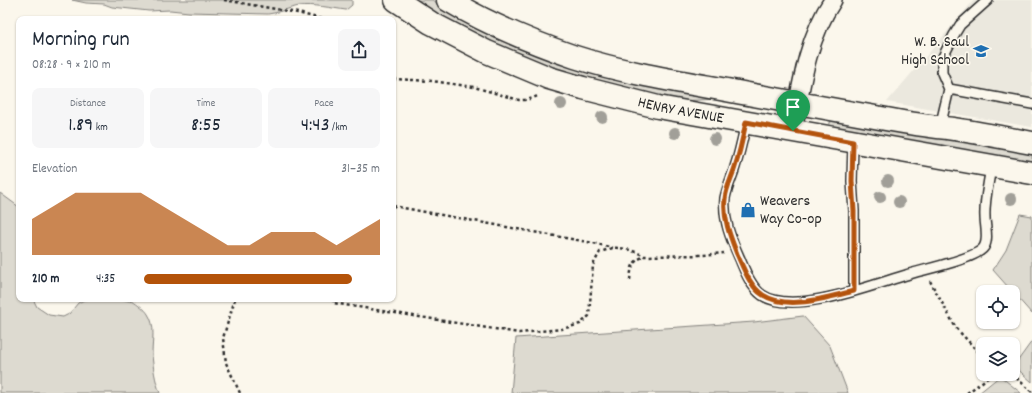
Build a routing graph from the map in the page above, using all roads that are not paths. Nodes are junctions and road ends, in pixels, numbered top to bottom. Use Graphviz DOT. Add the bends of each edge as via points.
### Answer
graph roads {
  1 [pos="396,0"];
  2 [pos="448,0"];
  3 [pos="834,0"];
  4 [pos="988,0"];
  5 [pos="949,89"];
  6 [pos="798,103"];
  7 [pos="1032,104"];
  8 [pos="746,122"];
  9 [pos="940,127"];
  10 [pos="793,131"];
  11 [pos="853,142"];
  12 [pos="1032,143"];
  13 [pos="991,166"];
  14 [pos="1032,173"];
  15 [pos="854,291"];
  1 -- 8 [label="main road, HENRY AVENUE" via="459,38 549,78 643,103"];
  2 -- 6 [label="main road, HENRY AVENUE" via="514,34 576,57 641,74"];
  3 -- 6 [label="street" via="814,37 805,65"];
  4 -- 5 [label="lane" via="960,26 942,59 942,73"];
  5 -- 7 [label="lane"];
  5 -- 9 [label="lane"];
  6 -- 9 [label="main road, HENRY AVENUE"];
  6 -- 10 [label="street"];
  8 -- 10 [label="main road, HENRY AVENUE"];
  8 -- 15 [label="lane" via="724,210 736,251 748,277 762,294 772,300 784,302 812,300"];
  9 -- 12 [label="main road, HENRY AVENUE"];
  10 -- 11 [label="main road, HENRY AVENUE"];
  11 -- 13 [label="main road, HENRY AVENUE"];
  11 -- 15 [label="lane"];
  13 -- 14 [label="main road, HENRY AVENUE"];
  13 -- 15 [label="lane" via="985,216 987,238 983,249 956,261"];
}
